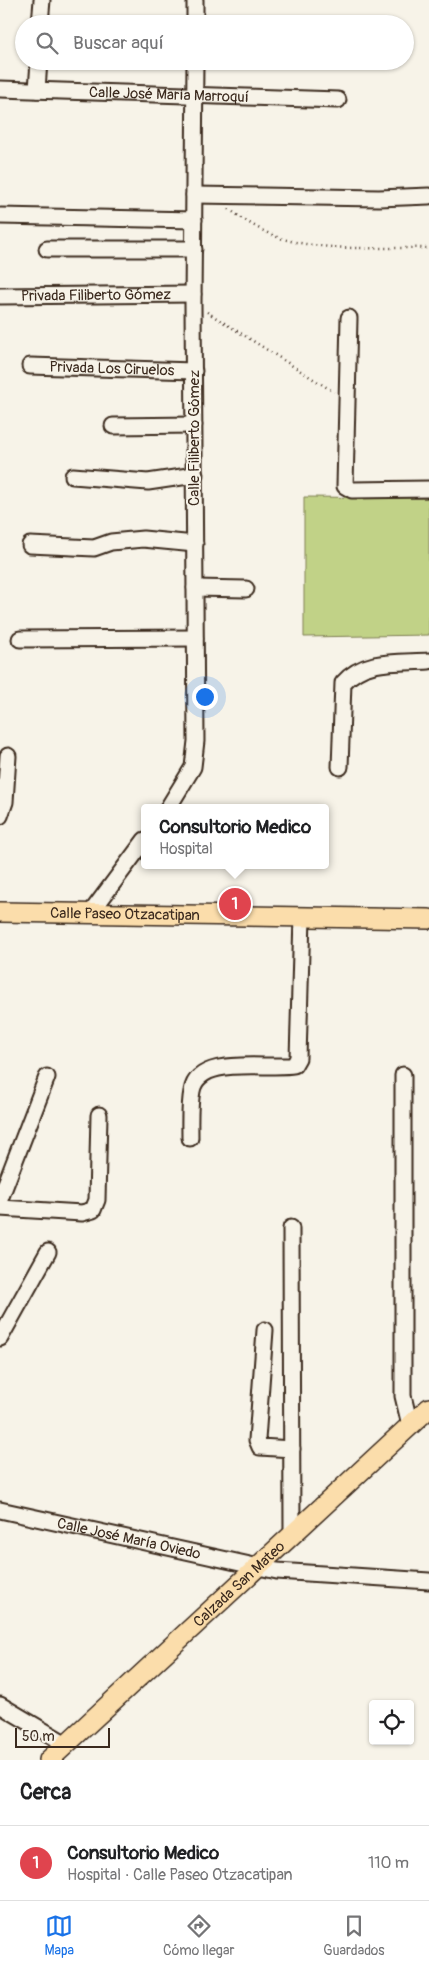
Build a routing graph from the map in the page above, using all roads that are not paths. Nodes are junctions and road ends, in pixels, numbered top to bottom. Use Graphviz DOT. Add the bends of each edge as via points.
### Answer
graph roads {
  1 [pos="42,0"];
  2 [pos="195,0"];
  3 [pos="41,15"];
  4 [pos="195,15"];
  5 [pos="38,70"];
  6 [pos="195,70"];
  7 [pos="0,89"];
  8 [pos="37,90"];
  9 [pos="196,96"];
  10 [pos="338,100"];
  11 [pos="194,195"];
  12 [pos="429,196"];
  13 [pos="0,216"];
  14 [pos="194,220"];
  15 [pos="47,249"];
  16 [pos="194,249"];
  17 [pos="0,296"];
  18 [pos="193,299"];
  19 [pos="349,318"];
  20 [pos="30,366"];
  21 [pos="194,371"];
  22 [pos="194,425"];
  23 [pos="113,426"];
  24 [pos="194,475"];
  25 [pos="73,476"];
  26 [pos="429,489"];
  27 [pos="30,544"];
  28 [pos="195,544"];
  29 [pos="194,588"];
  30 [pos="246,589"];
  31 [pos="195,638"];
  32 [pos="20,639"];
  33 [pos="429,661"];
  34 [pos="8,756"];
  35 [pos="340,767"];
  36 [pos="171,804"];
  37 [pos="0,816"];
  38 [pos="141,845"];
  39 [pos="0,912"];
  40 [pos="90,914"];
  41 [pos="302,918"];
  42 [pos="429,919"];
  43 [pos="403,1075"];
  44 [pos="46,1076"];
  45 [pos="99,1114"];
  46 [pos="190,1138"];
  47 [pos="0,1199"];
  48 [pos="0,1208"];
  49 [pos="291,1228"];
  50 [pos="48,1252"];
  51 [pos="265,1330"];
  52 [pos="0,1338"];
  53 [pos="429,1408"];
  54 [pos="410,1425"];
  55 [pos="292,1449"];
  56 [pos="0,1510"];
  57 [pos="292,1534"];
  58 [pos="259,1566"];
  59 [pos="429,1581"];
  60 [pos="0,1705"];
  61 [pos="66,1744"];
  62 [pos="49,1760"];
  1 -- 3 [label="street"];
  2 -- 4 [label="street"];
  5 -- 8 [label="street"];
  6 -- 9 [label="street, Calle Filiberto Gómez"];
  7 -- 8 [label="street, Calle José María Marroquí"];
  8 -- 9 [label="street, Calle José María Marroquí"];
  9 -- 10 [label="street, Calle José María Marroquí"];
  9 -- 11 [label="street, Calle Filiberto Gómez"];
  11 -- 12 [label="street"];
  11 -- 14 [label="street, Calle Filiberto Gómez"];
  13 -- 14 [label="street"];
  14 -- 16 [label="street, Calle Filiberto Gómez"];
  15 -- 16 [label="street"];
  16 -- 18 [label="street, Calle Filiberto Gómez"];
  17 -- 18 [label="street, Privada Filiberto Gómez"];
  18 -- 21 [label="street, Calle Filiberto Gómez"];
  19 -- 26 [label="street" via="344,484 352,490"];
  20 -- 21 [label="street, Privada Los Ciruelos"];
  21 -- 22 [label="street, Calle Filiberto Gómez"];
  22 -- 23 [label="street"];
  22 -- 24 [label="street, Calle Filiberto Gómez"];
  24 -- 25 [label="street" via="148,482"];
  24 -- 28 [label="street, Calle Filiberto Gómez"];
  27 -- 28 [label="street" via="94,548 143,539"];
  28 -- 29 [label="street, Calle Filiberto Gómez"];
  29 -- 30 [label="street"];
  29 -- 31 [label="street, Calle Filiberto Gómez"];
  31 -- 32 [label="street"];
  31 -- 36 [label="street, Calle Filiberto Gómez" via="196,755 187,779"];
  33 -- 35 [label="street" via="372,664 353,672 343,683"];
  34 -- 37 [label="street" via="5,802"];
  38 -- 40 [label="street"];
  39 -- 40 [label="main road, Calle Paseo Otzacatipan"];
  40 -- 41 [label="main road, Calle Paseo Otzacatipan"];
  41 -- 42 [label="main road, Calle Paseo Otzacatipan"];
  41 -- 46 [label="street" via="298,1058 294,1065 282,1067 222,1067 205,1071 192,1089"];
  43 -- 54 [label="street" via="404,1396"];
  44 -- 47 [label="street"];
  45 -- 48 [label="street" via="97,1200 93,1210 82,1213"];
  49 -- 55 [label="street"];
  50 -- 52 [label="street"];
  51 -- 55 [label="street" via="257,1440 260,1447"];
  53 -- 54 [label="main road, Calzada San Mateo"];
  54 -- 57 [label="main road, Calzada San Mateo"];
  55 -- 57 [label="street"];
  56 -- 58 [label="street, Calle José María Oviedo"];
  57 -- 58 [label="main road, Calzada San Mateo"];
  58 -- 59 [label="street, Calle José María Oviedo" via="295,1573"];
  58 -- 61 [label="main road, Calzada San Mateo"];
  60 -- 61 [label="street"];
  61 -- 62 [label="main road, Calzada San Mateo"];
}
